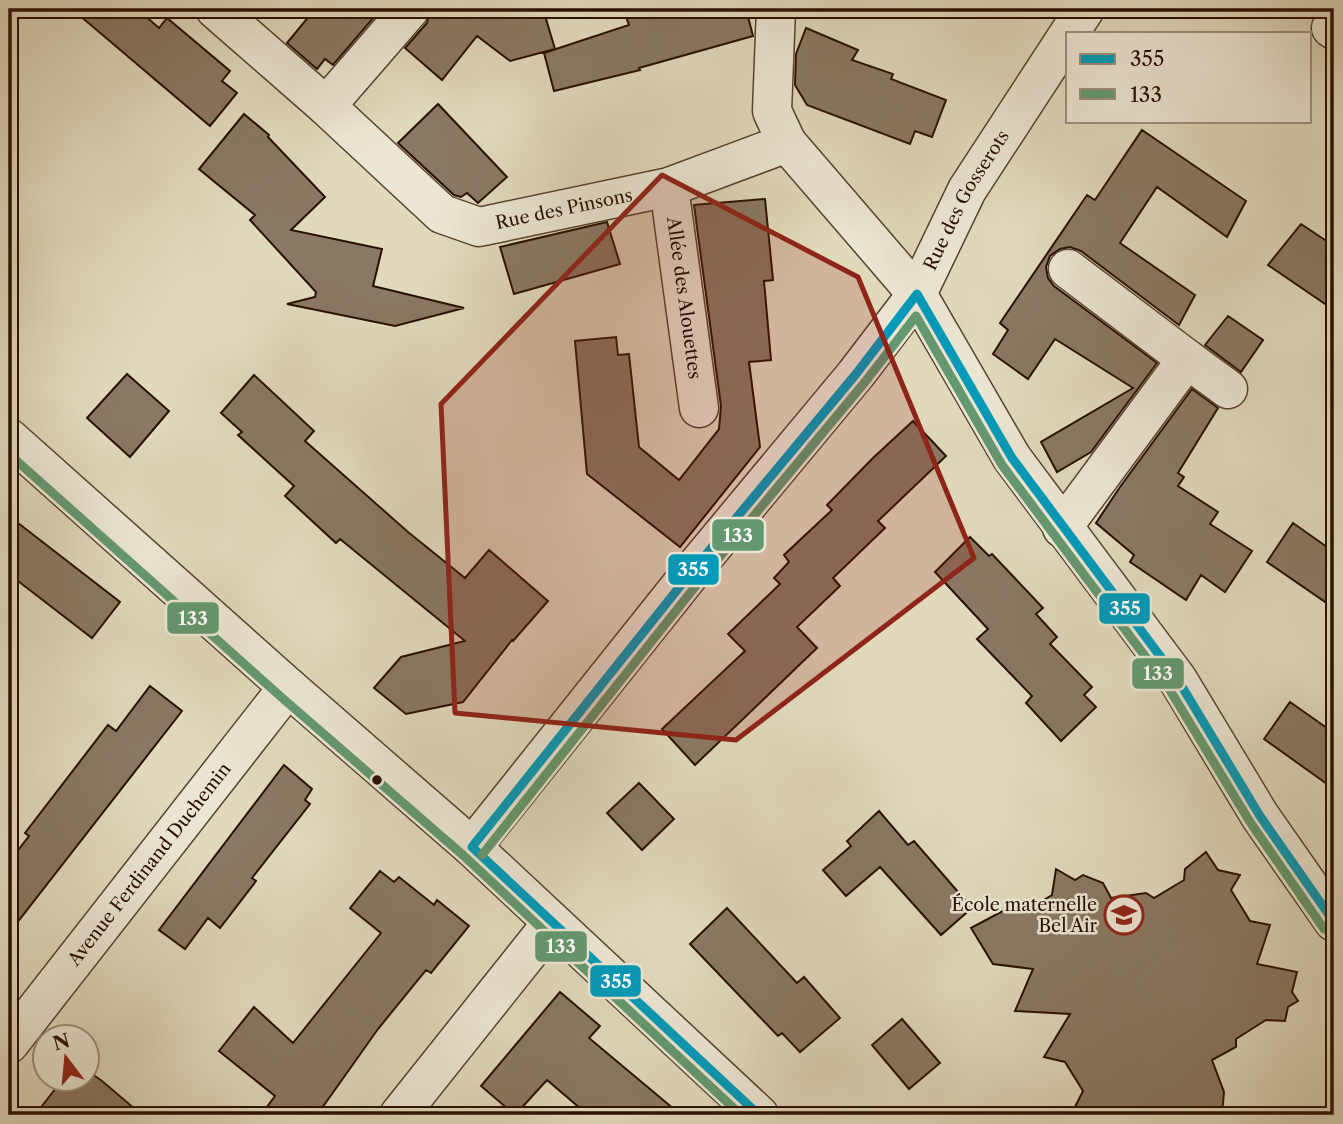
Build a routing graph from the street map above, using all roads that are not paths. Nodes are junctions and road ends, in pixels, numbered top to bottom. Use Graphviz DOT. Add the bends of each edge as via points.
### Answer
graph roads {
  1 [pos="215,9"];
  2 [pos="410,9"];
  3 [pos="776,9"];
  4 [pos="1085,9"];
  5 [pos="1334,23"];
  6 [pos="1334,30"];
  7 [pos="1070,32"];
  8 [pos="1066,38"];
  9 [pos="326,106"];
  10 [pos="787,143"];
  11 [pos="669,187"];
  12 [pos="1068,269"];
  13 [pos="917,294"];
  14 [pos="1187,359"];
  15 [pos="1228,389"];
  16 [pos="699,408"];
  17 [pos="10,441"];
  18 [pos="1062,528"];
  19 [pos="288,687"];
  20 [pos="472,847"];
  21 [pos="1334,922"];
  22 [pos="552,923"];
  23 [pos="9,1044"];
  24 [pos="398,1115"];
  25 [pos="759,1115"];
  1 -- 9 [label="street, Rue des Pinsons"];
  2 -- 9 [label="street"];
  3 -- 10 [label="street" via="772,111"];
  4 -- 7 [label="street, Rue des Gosserots"];
  5 -- 6 [label="street"];
  8 -- 13 [label="street, Rue des Gosserots" via="967,190"];
  9 -- 11 [label="street, Rue des Pinsons" via="442,214 479,227"];
  10 -- 11 [label="street, Rue des Pinsons"];
  10 -- 13 [label="street"];
  11 -- 16 [label="street, Allée des Alouettes"];
  12 -- 14 [label="street"];
  13 -- 18 [label="street" via="1013,458"];
  13 -- 20 [label="street, Rue des Gosserots"];
  14 -- 15 [label="street"];
  14 -- 18 [label="street"];
  17 -- 19 [label="street"];
  18 -- 21 [label="street" via="1178,680 1260,816"];
  19 -- 20 [label="street"];
  19 -- 23 [label="street, Avenue Ferdinand Duchemin"];
  20 -- 22 [label="street"];
  22 -- 24 [label="street"];
  22 -- 25 [label="street"];
}
